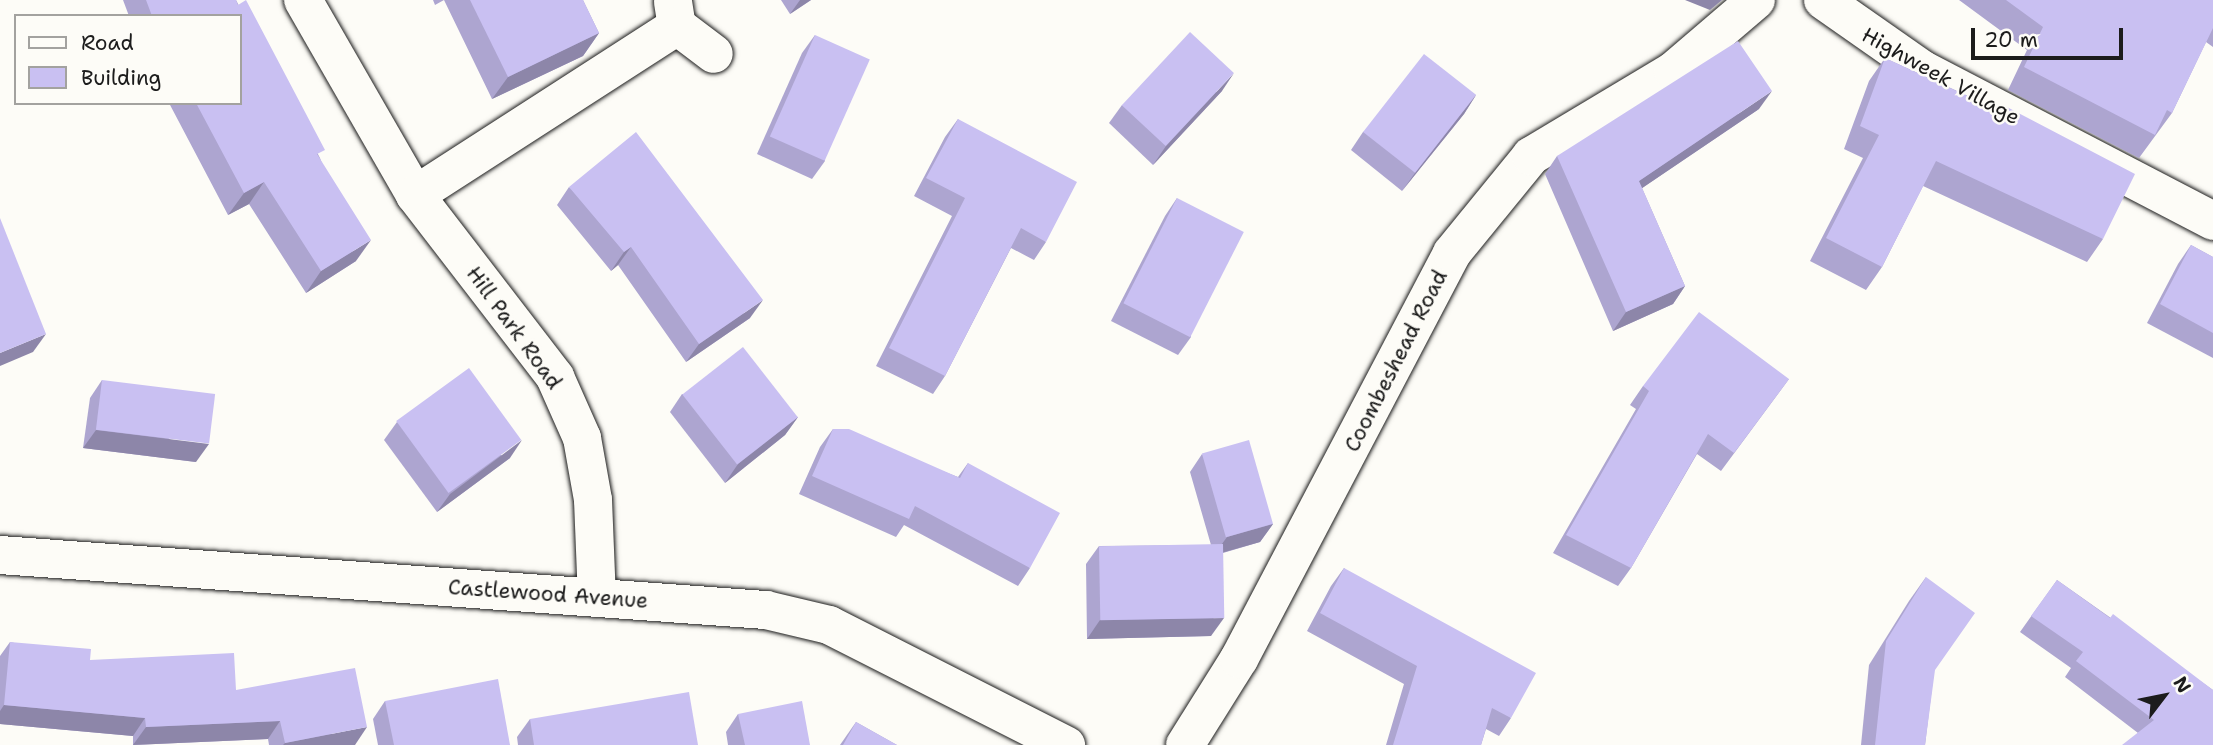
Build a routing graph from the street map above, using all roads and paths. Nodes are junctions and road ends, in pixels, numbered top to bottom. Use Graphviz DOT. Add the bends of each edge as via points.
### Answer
graph roads {
  1 [pos="303,0"];
  2 [pos="1756,0"];
  3 [pos="1823,0"];
  4 [pos="674,13"];
  5 [pos="714,54"];
  6 [pos="415,195"];
  7 [pos="2213,221"];
  8 [pos="0,555"];
  9 [pos="597,598"];
  10 [pos="1066,745"];
  11 [pos="1185,745"];
  1 -- 6 [label="street, Hill Park Road"];
  2 -- 11 [label="street, Coombeshead Road" via="1673,71 1531,156 1452,253 1239,659"];
  3 -- 7 [label="street, Highweek Village" via="1923,70"];
  4 -- 5 [label="street"];
  4 -- 6 [label="street"];
  6 -- 9 [label="street, Hill Park Road" via="555,377 582,438 593,500"];
  8 -- 9 [label="street, Castlewood Avenue"];
  9 -- 10 [label="street, Castlewood Avenue" via="766,610 829,625"];
}
